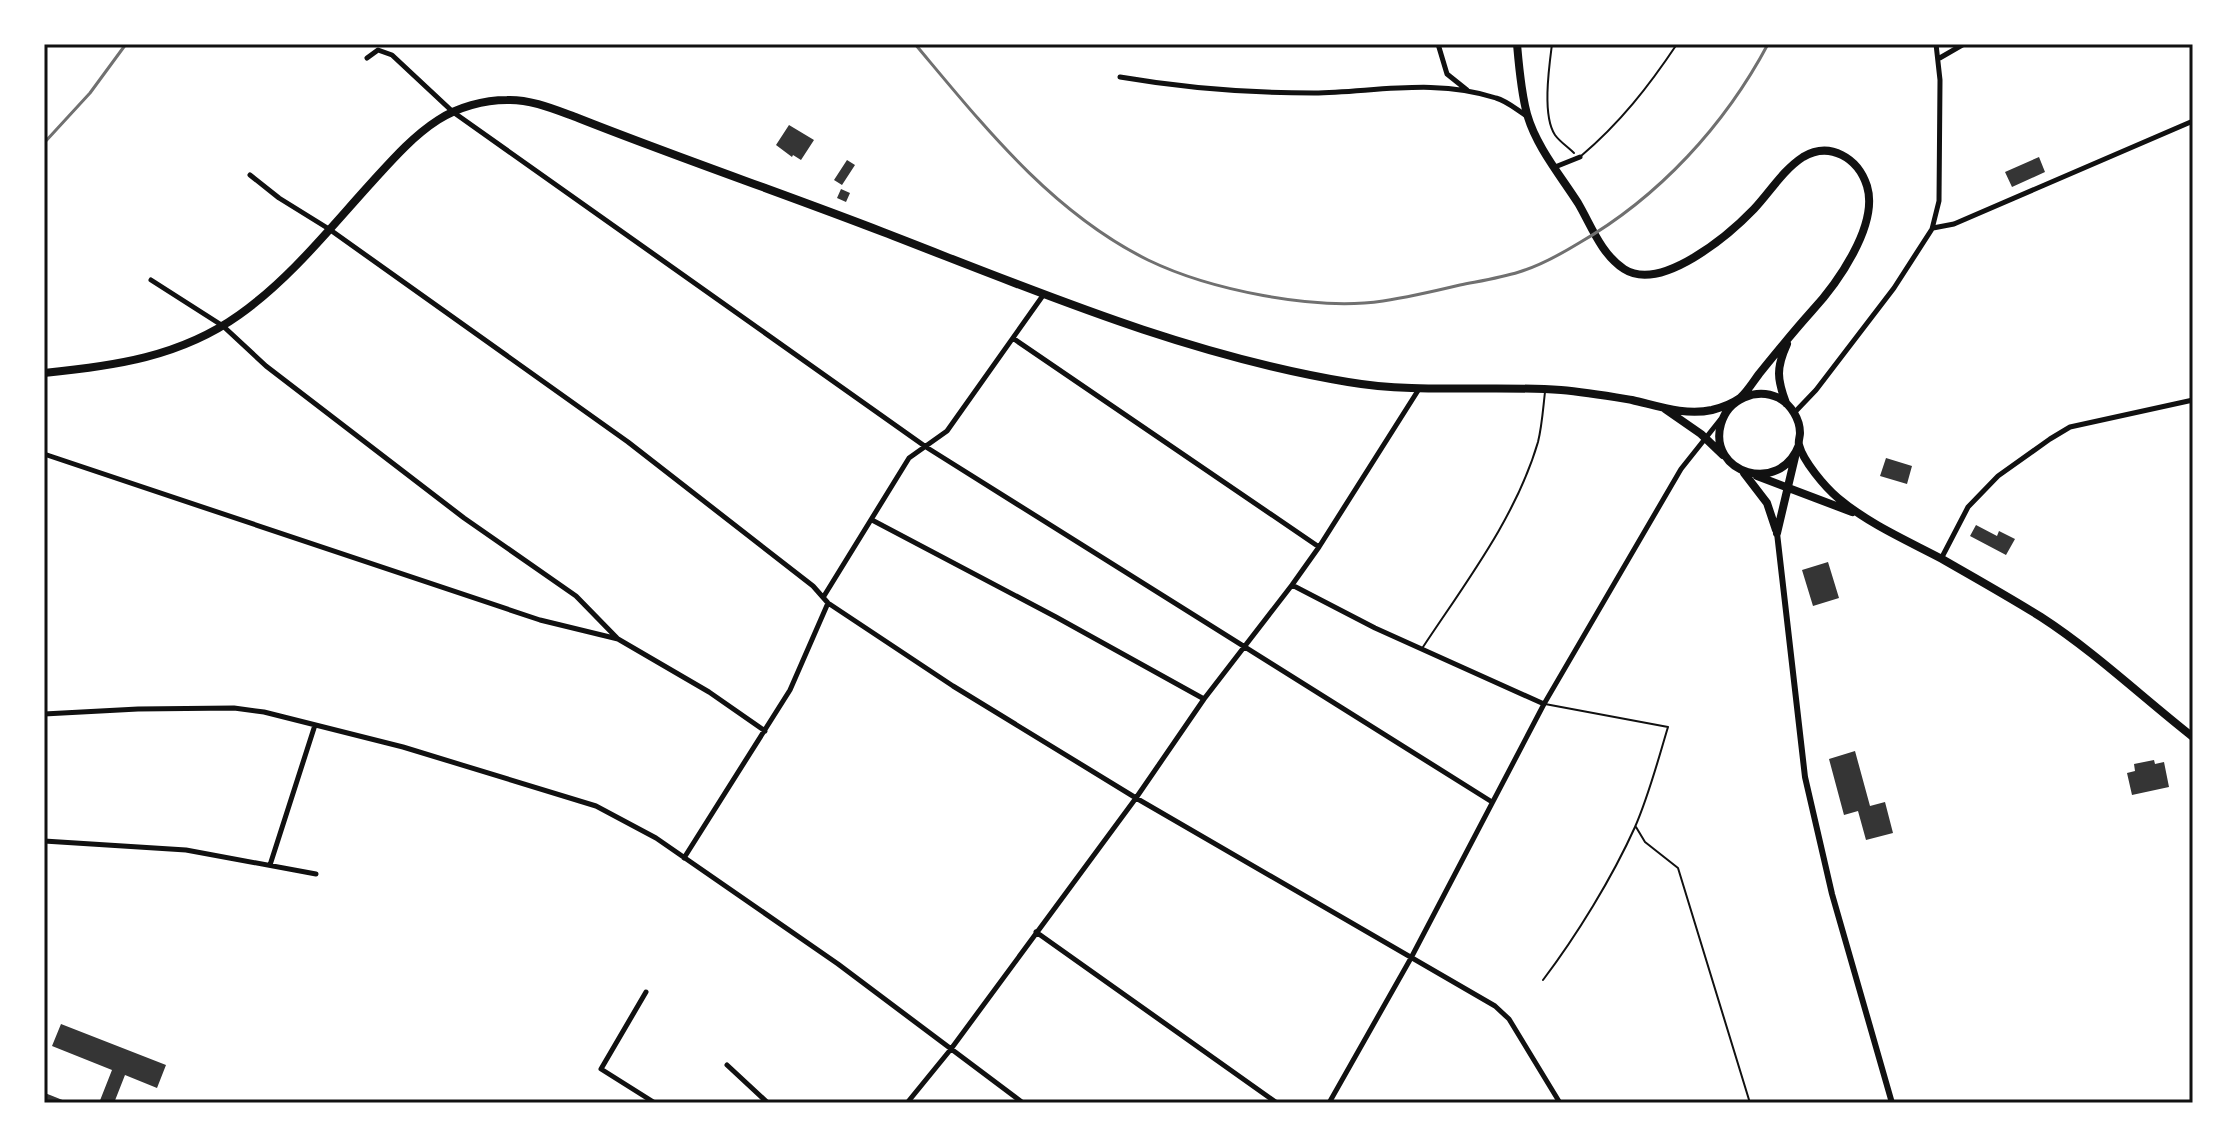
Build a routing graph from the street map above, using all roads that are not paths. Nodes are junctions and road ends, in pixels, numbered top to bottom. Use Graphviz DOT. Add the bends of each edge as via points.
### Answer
graph roads {
  1 [pos="1438,44"];
  2 [pos="1677,44"];
  3 [pos="1936,44"];
  4 [pos="1964,44"];
  5 [pos="1520,45"];
  6 [pos="367,58"];
  7 [pos="1938,59"];
  8 [pos="1120,77"];
  9 [pos="1468,91"];
  10 [pos="453,112"];
  11 [pos="1528,117"];
  12 [pos="2193,121"];
  13 [pos="1580,157"];
  14 [pos="1555,167"];
  15 [pos="250,175"];
  16 [pos="329,229"];
  17 [pos="1932,229"];
  18 [pos="151,280"];
  19 [pos="1044,293"];
  20 [pos="223,326"];
  21 [pos="1792,333"];
  22 [pos="1014,339"];
  23 [pos="44,373"];
  24 [pos="1420,389"];
  25 [pos="1545,389"];
  26 [pos="1738,400"];
  27 [pos="2193,400"];
  28 [pos="1786,403"];
  29 [pos="1661,407"];
  30 [pos="1794,413"];
  31 [pos="1724,416"];
  32 [pos="1706,438"];
  33 [pos="926,447"];
  34 [pos="1798,448"];
  35 [pos="44,454"];
  36 [pos="1729,461"];
  37 [pos="1741,470"];
  38 [pos="1789,487"];
  39 [pos="1857,514"];
  40 [pos="872,520"];
  41 [pos="1777,533"];
  42 [pos="1319,547"];
  43 [pos="1941,559"];
  44 [pos="1292,585"];
  45 [pos="824,596"];
  46 [pos="828,603"];
  47 [pos="618,639"];
  48 [pos="1244,646"];
  49 [pos="1422,648"];
  50 [pos="1204,699"];
  51 [pos="1544,704"];
  52 [pos="44,714"];
  53 [pos="315,725"];
  54 [pos="765,731"];
  55 [pos="2193,737"];
  56 [pos="1136,798"];
  57 [pos="1492,802"];
  58 [pos="1635,826"];
  59 [pos="44,841"];
  60 [pos="684,858"];
  61 [pos="270,865"];
  62 [pos="316,874"];
  63 [pos="1036,932"];
  64 [pos="1411,958"];
  65 [pos="1543,980"];
  66 [pos="646,992"];
  67 [pos="951,1049"];
  68 [pos="727,1065"];
  69 [pos="655,1103"];
  70 [pos="768,1103"];
  71 [pos="907,1103"];
  72 [pos="1023,1103"];
  73 [pos="1277,1103"];
  74 [pos="1329,1103"];
  75 [pos="1560,1103"];
  76 [pos="1750,1103"];
  77 [pos="1892,1103"];
  1 -- 9 [label="street" via="1447,74"];
  2 -- 13 [label="lane" via="1622,119"];
  3 -- 7 [label="street"];
  4 -- 7 [label="street"];
  5 -- 11 [label="highway"];
  6 -- 10 [label="street" via="378,50 392,55"];
  7 -- 17 [label="street" via="1939,201"];
  8 -- 9 [label="street" via="1256,91 1316,93 1414,85"];
  9 -- 11 [label="street" via="1498,98"];
  10 -- 16 [label="highway" via="410,143"];
  10 -- 19 [label="highway" via="508,99 544,107"];
  10 -- 33 [label="street"];
  11 -- 14 [label="highway"];
  12 -- 17 [label="street"];
  13 -- 14 [label="street"];
  14 -- 21 [label="highway" via="1610,256 1641,276 1661,274 1685,262 1732,229 1799,161 1820,151 1840,154 1866,183 1866,222 1837,281"];
  15 -- 16 [label="street"];
  16 -- 20 [label="highway" via="278,284"];
  16 -- 45 [label="street" via="628,442"];
  17 -- 30 [label="street" via="1894,288"];
  18 -- 20 [label="street"];
  19 -- 22 [label="street"];
  19 -- 24 [label="highway" via="1112,321 1238,360 1351,383"];
  20 -- 23 [label="highway" via="142,360"];
  20 -- 47 [label="street" via="266,366 464,518 576,596"];
  21 -- 26 [label="highway"];
  21 -- 28 [label="highway" via="1779,362"];
  22 -- 33 [label="street" via="947,431"];
  22 -- 42 [label="street"];
  24 -- 25 [label="highway"];
  24 -- 42 [label="street"];
  25 -- 29 [label="highway"];
  25 -- 49 [label="lane" via="1530,465 1495,537"];
  26 -- 28 [label="highway" via="1762,394"];
  26 -- 29 [label="highway" via="1697,412"];
  26 -- 31 [label="highway"];
  27 -- 43 [label="street" via="2070,427 2050,439 1998,476 1968,507"];
  28 -- 30 [label="highway"];
  29 -- 32 [label="highway"];
  30 -- 34 [label="highway" via="1800,430"];
  31 -- 32 [label="street"];
  31 -- 36 [label="highway" via="1720,440"];
  32 -- 36 [label="highway"];
  32 -- 51 [label="street" via="1681,469"];
  33 -- 40 [label="street" via="909,458"];
  33 -- 48 [label="street"];
  34 -- 37 [label="highway" via="1775,472"];
  34 -- 38 [label="highway"];
  34 -- 39 [label="highway" via="1821,480"];
  35 -- 47 [label="street" via="540,620"];
  36 -- 37 [label="highway"];
  37 -- 38 [label="highway"];
  37 -- 41 [label="highway" via="1767,503"];
  38 -- 39 [label="highway"];
  38 -- 41 [label="highway"];
  39 -- 43 [label="highway"];
  40 -- 45 [label="street"];
  40 -- 50 [label="street"];
  41 -- 77 [label="main road" via="1805,777 1832,894"];
  42 -- 44 [label="street"];
  43 -- 55 [label="highway" via="2068,635"];
  44 -- 48 [label="street"];
  44 -- 49 [label="street"];
  45 -- 46 [label="street"];
  46 -- 54 [label="street" via="800,670"];
  46 -- 56 [label="street"];
  47 -- 54 [label="street"];
  48 -- 50 [label="street"];
  48 -- 57 [label="street"];
  49 -- 51 [label="street"];
  50 -- 56 [label="street"];
  51 -- 57 [label="street"];
  51 -- 58 [label="lane" via="1668,727"];
  52 -- 53 [label="street" via="234,708"];
  53 -- 60 [label="street" via="596,806"];
  53 -- 61 [label="street"];
  54 -- 60 [label="street"];
  56 -- 63 [label="street"];
  56 -- 64 [label="street"];
  57 -- 64 [label="street"];
  58 -- 65 [label="lane" via="1587,916"];
  58 -- 76 [label="lane" via="1645,842 1678,868"];
  59 -- 61 [label="street" via="186,850"];
  60 -- 67 [label="street"];
  61 -- 62 [label="street"];
  63 -- 67 [label="street"];
  63 -- 73 [label="street"];
  64 -- 74 [label="street"];
  64 -- 75 [label="street" via="1502,1012"];
  66 -- 69 [label="street" via="601,1069"];
  67 -- 71 [label="street"];
  67 -- 72 [label="street"];
  68 -- 70 [label="street"];
}
